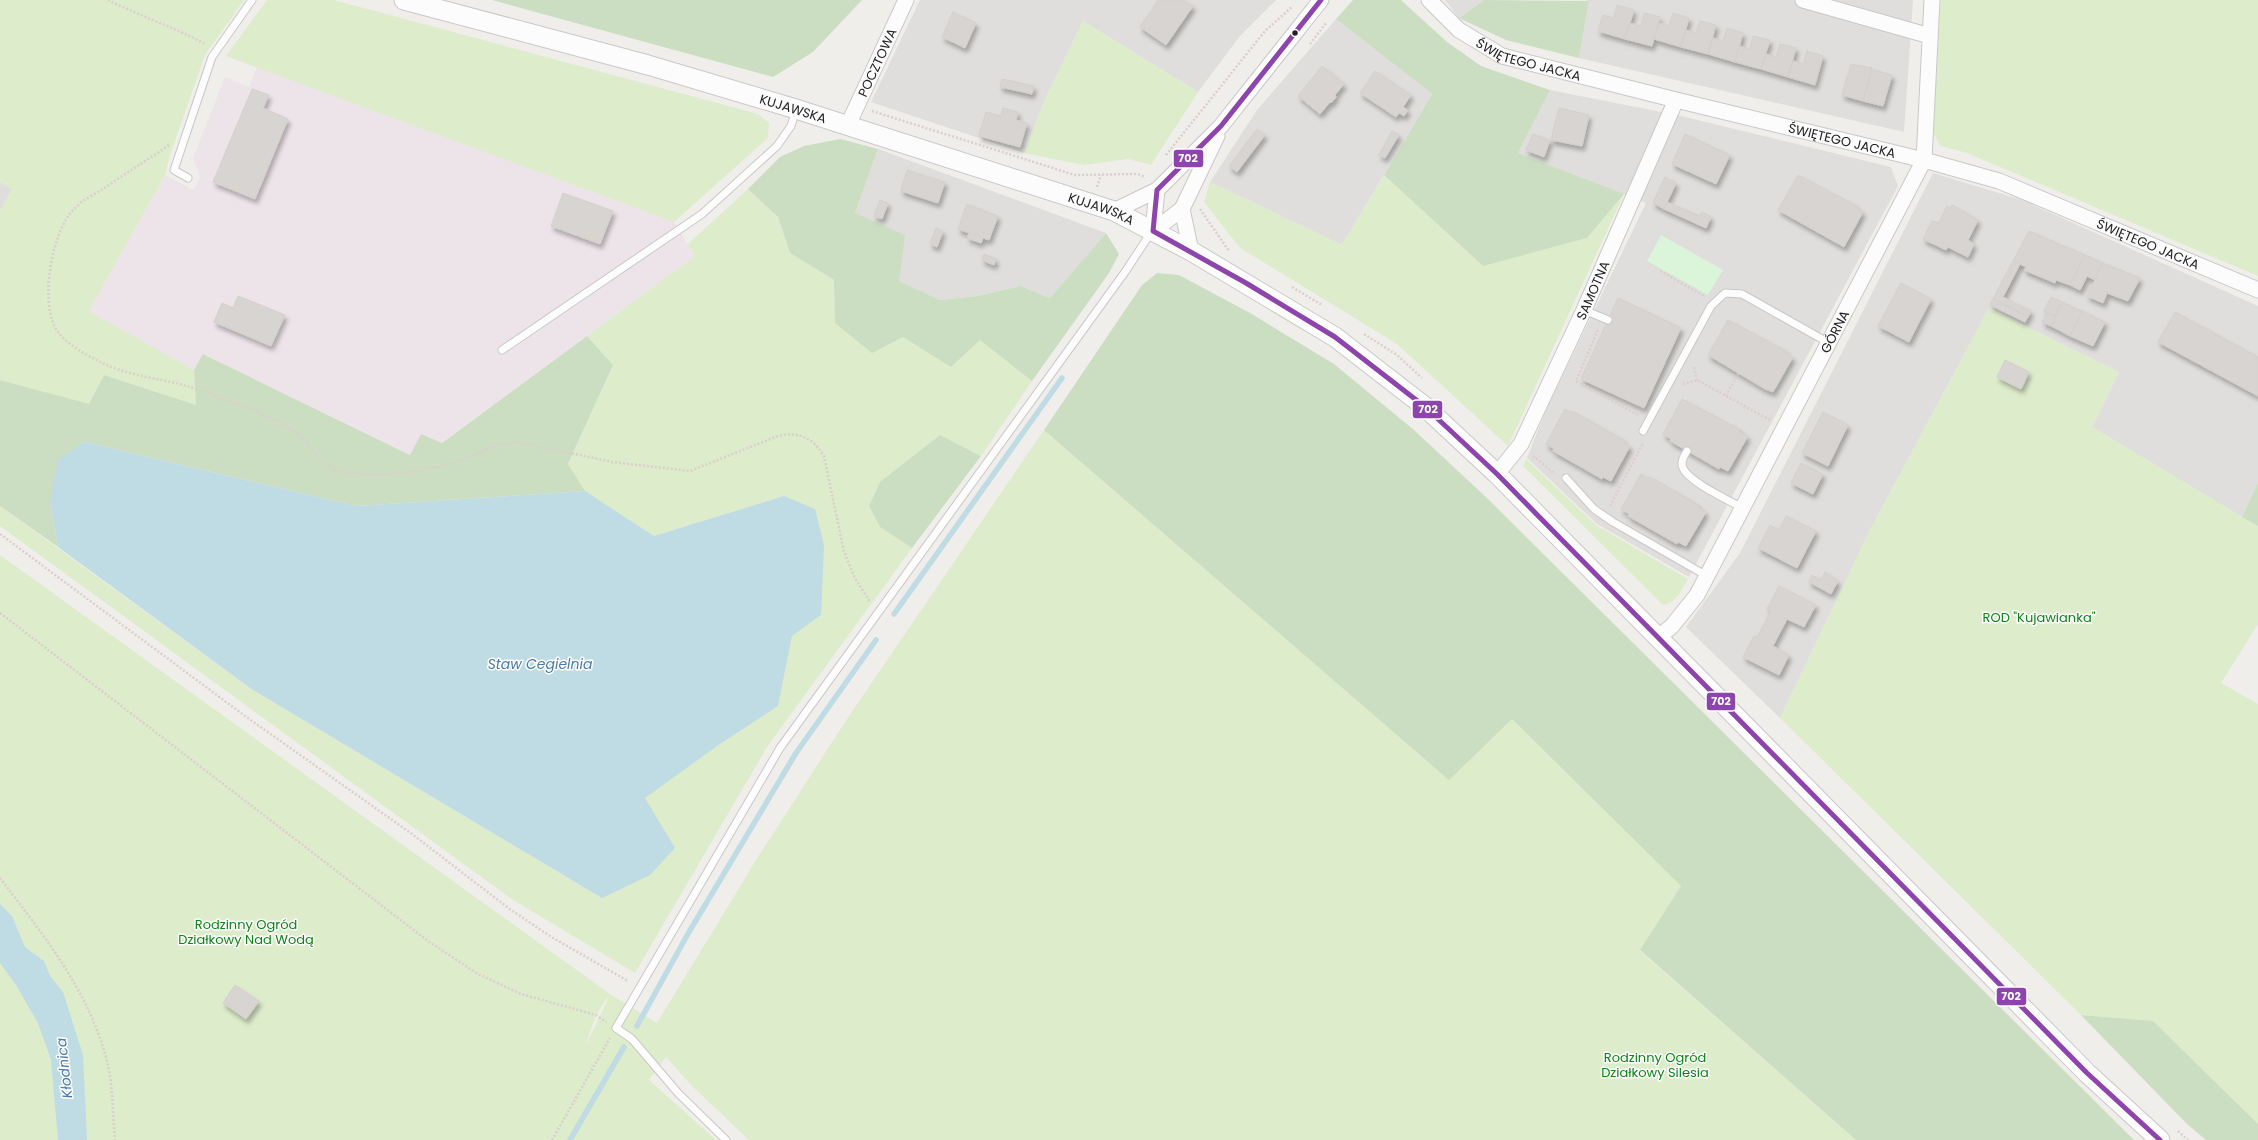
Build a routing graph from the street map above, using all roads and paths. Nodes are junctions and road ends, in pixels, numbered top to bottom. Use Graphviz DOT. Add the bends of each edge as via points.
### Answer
graph roads {
  1 [pos="108,0"];
  2 [pos="252,0"];
  3 [pos="404,0"];
  4 [pos="906,0"];
  5 [pos="1321,0"];
  6 [pos="1429,0"];
  7 [pos="1803,0"];
  8 [pos="1932,0"];
  9 [pos="1294,5"];
  10 [pos="1930,36"];
  11 [pos="216,50"];
  12 [pos="1676,100"];
  13 [pos="857,107"];
  14 [pos="796,109"];
  15 [pos="848,125"];
  16 [pos="1221,126"];
  17 [pos="185,134"];
  18 [pos="1163,159"];
  19 [pos="1924,160"];
  20 [pos="188,178"];
  21 [pos="1160,187"];
  22 [pos="1185,203"];
  23 [pos="1114,211"];
  24 [pos="1153,231"];
  25 [pos="1191,251"];
  26 [pos="1231,254"];
  27 [pos="1660,271"];
  28 [pos="1289,286"];
  29 [pos="2258,290"];
  30 [pos="1715,302"];
  31 [pos="1327,309"];
  32 [pos="1584,310"];
  33 [pos="1605,319"];
  34 [pos="1359,330"];
  35 [pos="1829,343"];
  36 [pos="502,350"];
  37 [pos="1738,374"];
  38 [pos="1426,382"];
  39 [pos="1667,388"];
  40 [pos="1726,396"];
  41 [pos="1770,420"];
  42 [pos="1649,421"];
  43 [pos="1643,430"];
  44 [pos="1687,451"];
  45 [pos="1541,462"];
  46 [pos="1497,474"];
  47 [pos="1554,474"];
  48 [pos="1566,478"];
  49 [pos="1743,508"];
  50 [pos="1603,515"];
  51 [pos="0,534"];
  52 [pos="1708,576"];
  53 [pos="877,612"];
  54 [pos="0,613"];
  55 [pos="1659,637"];
  56 [pos="0,878"];
  57 [pos="638,987"];
  58 [pos="616,1028"];
  59 [pos="2151,1133"];
  60 [pos="115,1140"];
  61 [pos="552,1140"];
  62 [pos="726,1140"];
  63 [pos="2160,1140"];
  1 -- 11 [label="path" via="140,16 184,32"];
  2 -- 11 [label="lane"];
  3 -- 14 [label="street, KUJAWSKA" via="648,65"];
  4 -- 13 [label="street, POCZTOWA"];
  5 -- 16 [label="street"];
  6 -- 12 [label="street, ŚWIĘTEGO JACKA" via="1459,30 1502,56"];
  7 -- 10 [label="street"];
  8 -- 10 [label="street, GÓRNA"];
  9 -- 18 [label="path" via="1265,30"];
  10 -- 19 [label="street, GÓRNA"];
  11 -- 17 [label="lane"];
  12 -- 19 [label="street, ŚWIĘTEGO JACKA"];
  12 -- 32 [label="street, SAMOTNA"];
  13 -- 15 [label="street, POCZTOWA"];
  13 -- 21 [label="path" via="1075,175 1138,174"];
  14 -- 15 [label="street, KUJAWSKA"];
  14 -- 36 [label="lane" via="791,126 777,146 702,214"];
  15 -- 23 [label="street, KUJAWSKA"];
  16 -- 21 [label="street"];
  16 -- 22 [label="street"];
  17 -- 20 [label="lane" via="174,170"];
  17 -- 53 [label="path" via="75,207 57,234 53,250 50,313 63,339 102,363 182,385 251,409 279,422 300,436 328,467 337,471 412,473 462,459 503,443 518,442 612,462 690,471 778,436 791,432 802,435 819,448 824,456 844,552 855,578"];
  19 -- 29 [label="street, ŚWIĘTEGO JACKA" via="1999,181"];
  19 -- 35 [label="street, GÓRNA"];
  21 -- 23 [label="street"];
  21 -- 24 [label="street"];
  22 -- 24 [label="street"];
  22 -- 25 [label="street"];
  22 -- 26 [label="path" via="1200,209"];
  23 -- 24 [label="street, KUJAWSKA"];
  24 -- 25 [label="street, KUJAWSKA"];
  24 -- 53 [label="lane"];
  25 -- 46 [label="street, KUJAWSKA" via="1335,337 1424,406"];
  27 -- 30 [label="path"];
  28 -- 31 [label="path"];
  30 -- 35 [label="lane" via="1725,293 1742,294"];
  30 -- 39 [label="lane"];
  32 -- 33 [label="lane"];
  32 -- 46 [label="street, SAMOTNA" via="1521,444"];
  33 -- 42 [label="path" via="1576,381"];
  34 -- 38 [label="path" via="1397,356"];
  35 -- 49 [label="street, GÓRNA"];
  37 -- 40 [label="path"];
  39 -- 40 [label="path" via="1697,380"];
  39 -- 42 [label="lane"];
  40 -- 41 [label="path"];
  42 -- 43 [label="lane"];
  43 -- 50 [label="path" via="1643,443"];
  44 -- 49 [label="lane" via="1682,461 1683,468 1692,478"];
  45 -- 47 [label="path"];
  46 -- 55 [label="street, KUJAWSKA"];
  48 -- 50 [label="lane" via="1594,509"];
  49 -- 52 [label="street, GÓRNA"];
  50 -- 52 [label="lane"];
  51 -- 57 [label="path" via="246,716 412,834 512,910 550,936"];
  52 -- 55 [label="street, GÓRNA" via="1697,595 1672,626"];
  53 -- 57 [label="lane" via="780,748"];
  54 -- 58 [label="path" via="435,945 478,974 521,994 596,1015"];
  55 -- 59 [label="street, KUJAWSKA" via="1772,755"];
  56 -- 60 [label="path" via="46,939 79,993 92,1022 110,1076"];
  57 -- 58 [label="lane"];
  58 -- 61 [label="path"];
  58 -- 62 [label="lane" via="632,1039 678,1093"];
  59 -- 63 [label="street, KUJAWSKA"];
}
